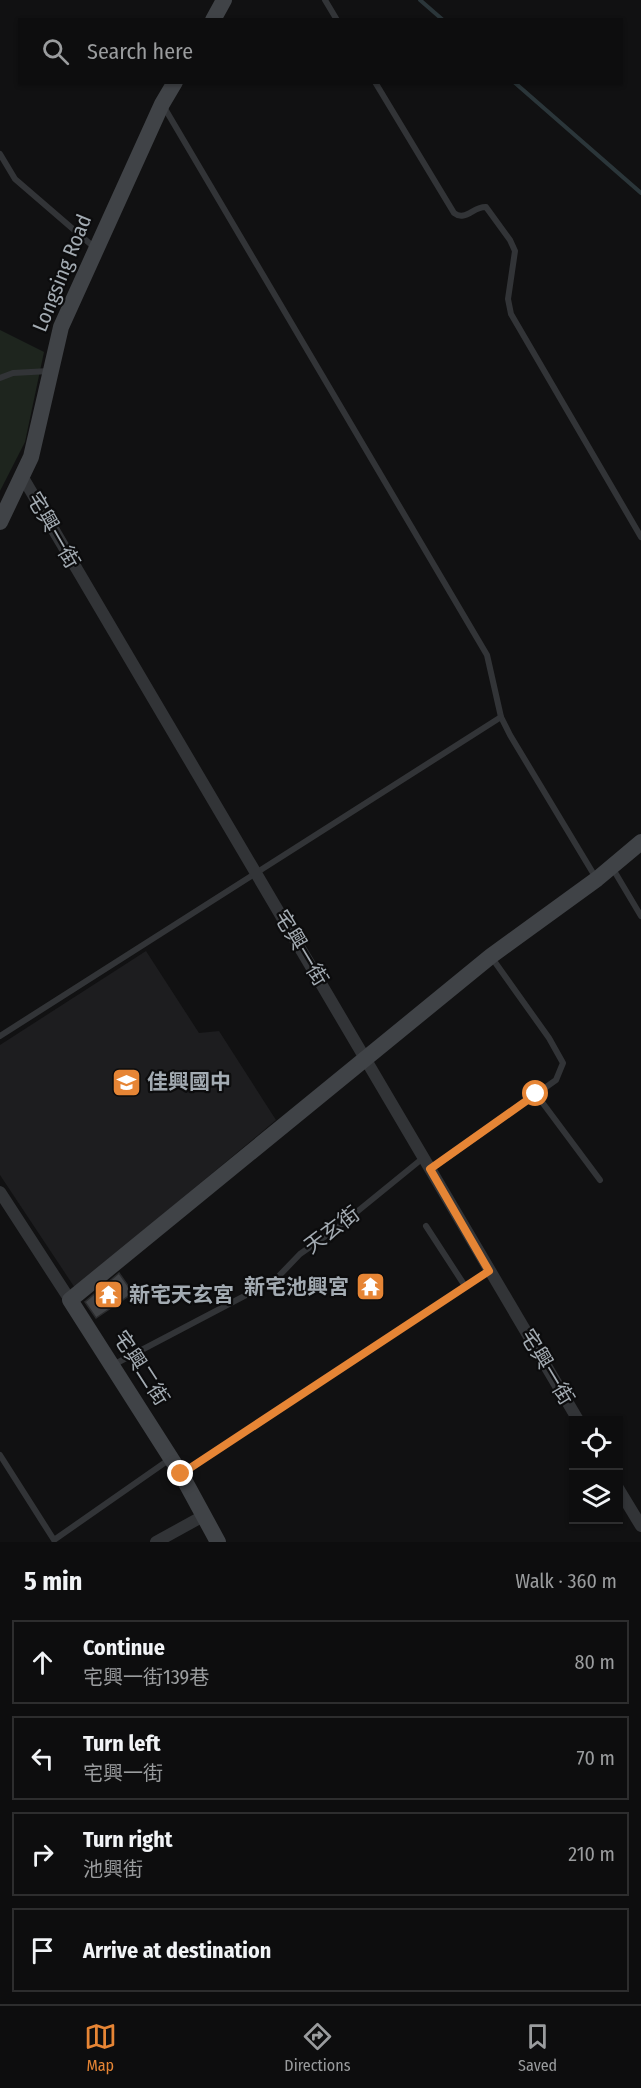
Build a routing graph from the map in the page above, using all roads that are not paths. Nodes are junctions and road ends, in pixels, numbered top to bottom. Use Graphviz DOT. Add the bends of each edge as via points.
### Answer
graph roads {
  1 [pos="224,0"];
  2 [pos="325,0"];
  3 [pos="214,18"];
  4 [pos="336,18"];
  5 [pos="174,84"];
  6 [pos="376,84"];
  7 [pos="162,104"];
  8 [pos="0,153"];
  9 [pos="95,248"];
  10 [pos="51,371"];
  11 [pos="0,378"];
  12 [pos="22,476"];
  13 [pos="0,522"];
  14 [pos="641,537"];
  15 [pos="501,717"];
  16 [pos="641,842"];
  17 [pos="611,866"];
  18 [pos="256,873"];
  19 [pos="597,879"];
  20 [pos="641,916"];
  21 [pos="491,956"];
  22 [pos="0,1036"];
  23 [pos="366,1059"];
  24 [pos="536,1094"];
  25 [pos="423,1158"];
  26 [pos="430,1169"];
  27 [pos="600,1180"];
  28 [pos="0,1192"];
  29 [pos="426,1226"];
  30 [pos="489,1271"];
  31 [pos="465,1286"];
  32 [pos="70,1300"];
  33 [pos="113,1366"];
  34 [pos="576,1416"];
  35 [pos="0,1455"];
  36 [pos="171,1458"];
  37 [pos="181,1474"];
  38 [pos="623,1496"];
  39 [pos="205,1515"];
  40 [pos="641,1526"];
  41 [pos="156,1542"];
  42 [pos="218,1542"];
  1 -- 3 [label="street"];
  2 -- 4 [label="lane"];
  5 -- 7 [label="street, Longsing Road"];
  6 -- 14 [label="lane" via="454,213 463,217 486,207 513,245 515,256 508,299 511,314"];
  7 -- 9 [label="street, Longsing Road"];
  7 -- 15 [label="lane" via="487,655"];
  8 -- 9 [label="lane" via="15,179"];
  9 -- 10 [label="street, Longsing Road" via="61,327"];
  10 -- 11 [label="lane" via="13,373"];
  10 -- 12 [label="street, Longsing Road" via="31,457"];
  12 -- 13 [label="street, Longsing Road"];
  12 -- 18 [label="street, 宅興一街"];
  15 -- 18 [label="lane"];
  15 -- 19 [label="lane"];
  16 -- 17 [label="street"];
  17 -- 19 [label="street"];
  17 -- 20 [label="lane"];
  18 -- 22 [label="lane"];
  18 -- 23 [label="street, 宅興一街"];
  19 -- 21 [label="street"];
  21 -- 23 [label="street"];
  21 -- 24 [label="lane" via="563,1063 556,1080"];
  23 -- 25 [label="street, 宅興一街"];
  23 -- 32 [label="street"];
  24 -- 26 [label="lane"];
  24 -- 27 [label="lane"];
  25 -- 26 [label="street, 宅興一街"];
  25 -- 33 [label="lane, 天玄街" via="300,1254 275,1280"];
  26 -- 30 [label="street, 宅興一街"];
  28 -- 32 [label="street, 宅興二街"];
  29 -- 31 [label="lane"];
  30 -- 31 [label="lane"];
  30 -- 34 [label="street, 宅興一街"];
  31 -- 37 [label="lane"];
  32 -- 33 [label="street, 宅興二街"];
  33 -- 36 [label="street, 宅興二街"];
  35 -- 36 [label="lane" via="54,1540"];
  36 -- 37 [label="street, 宅興二街"];
  37 -- 39 [label="street, 宅興二街"];
  38 -- 40 [label="street"];
  39 -- 41 [label="street"];
  39 -- 42 [label="street, 宅興二街"];
}
